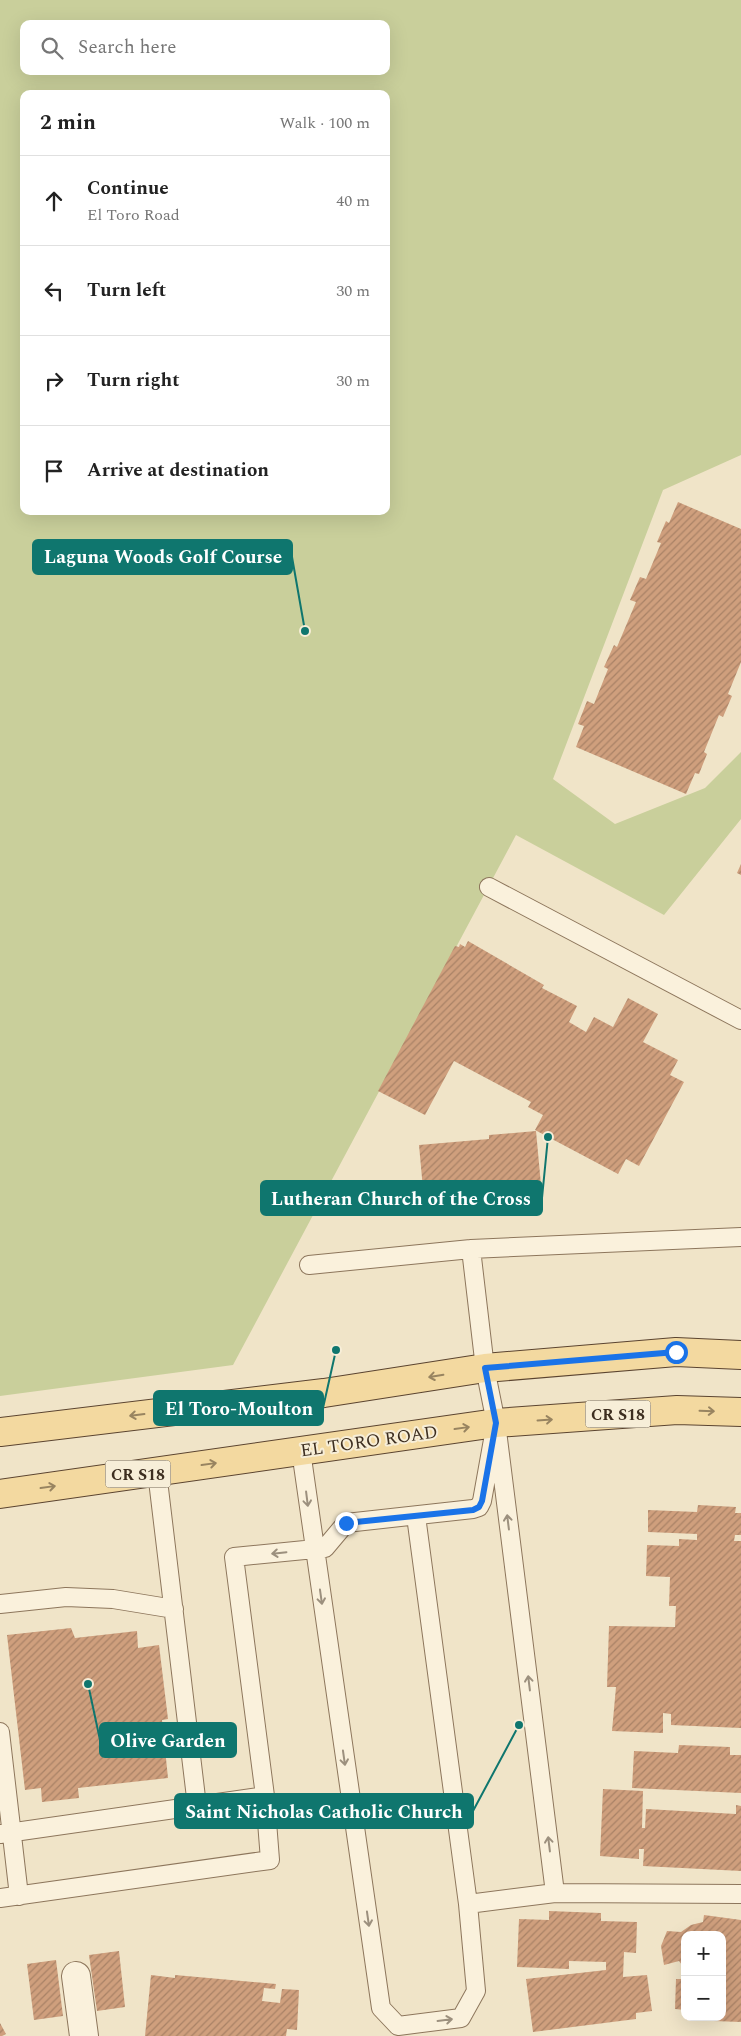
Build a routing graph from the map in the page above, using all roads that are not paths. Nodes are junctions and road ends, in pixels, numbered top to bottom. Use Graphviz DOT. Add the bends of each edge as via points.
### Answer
graph roads {
  1 [pos="489,887"];
  2 [pos="741,1020"];
  3 [pos="741,1237"];
  4 [pos="471,1249"];
  5 [pos="309,1265"];
  6 [pos="741,1356"];
  7 [pos="485,1368"];
  8 [pos="741,1412"];
  9 [pos="496,1423"];
  10 [pos="0,1432"];
  11 [pos="301,1451"];
  12 [pos="158,1472"];
  13 [pos="0,1494"];
  14 [pos="416,1516"];
  15 [pos="314,1549"];
  16 [pos="0,1604"];
  17 [pos="174,1609"];
  18 [pos="0,1732"];
  19 [pos="265,1796"];
  20 [pos="197,1806"];
  21 [pos="6,1833"];
  22 [pos="556,1892"];
  23 [pos="741,1894"];
  24 [pos="19,1896"];
  25 [pos="0,1898"];
  26 [pos="468,1904"];
  27 [pos="76,1976"];
  28 [pos="84,2036"];
  1 -- 2 [label="lane"];
  3 -- 4 [label="lane"];
  4 -- 5 [label="lane"];
  4 -- 7 [label="lane"];
  6 -- 7 [label="main road" via="676,1352"];
  7 -- 9 [label="lane"];
  7 -- 10 [label="main road, one-way" via="324,1393"];
  9 -- 8 [label="main road, EL TORO ROAD / CR S18, one-way" via="677,1410"];
  11 -- 9 [label="main road, EL TORO ROAD / CR S18, one-way"];
  9 -- 14 [label="lane" via="479,1507"];
  22 -- 9 [label="lane, one-way"];
  12 -- 11 [label="main road, EL TORO ROAD / CR S18, one-way"];
  11 -- 15 [label="lane, one-way"];
  13 -- 12 [label="main road, EL TORO ROAD / CR S18, one-way"];
  12 -- 17 [label="lane"];
  14 -- 15 [label="lane" via="346,1523 325,1548"];
  14 -- 26 [label="lane"];
  15 -- 19 [label="lane, one-way" via="234,1557"];
  15 -- 26 [label="lane, one-way" via="381,2008 398,2026 461,2018 476,1991"];
  16 -- 17 [label="lane" via="66,1597 113,1599"];
  17 -- 20 [label="lane"];
  18 -- 21 [label="lane"];
  19 -- 20 [label="lane"];
  19 -- 24 [label="lane" via="270,1860"];
  20 -- 21 [label="lane"];
  21 -- 24 [label="lane"];
  22 -- 23 [label="lane"];
  22 -- 26 [label="lane"];
  24 -- 25 [label="lane"];
  27 -- 28 [label="street"];
}
